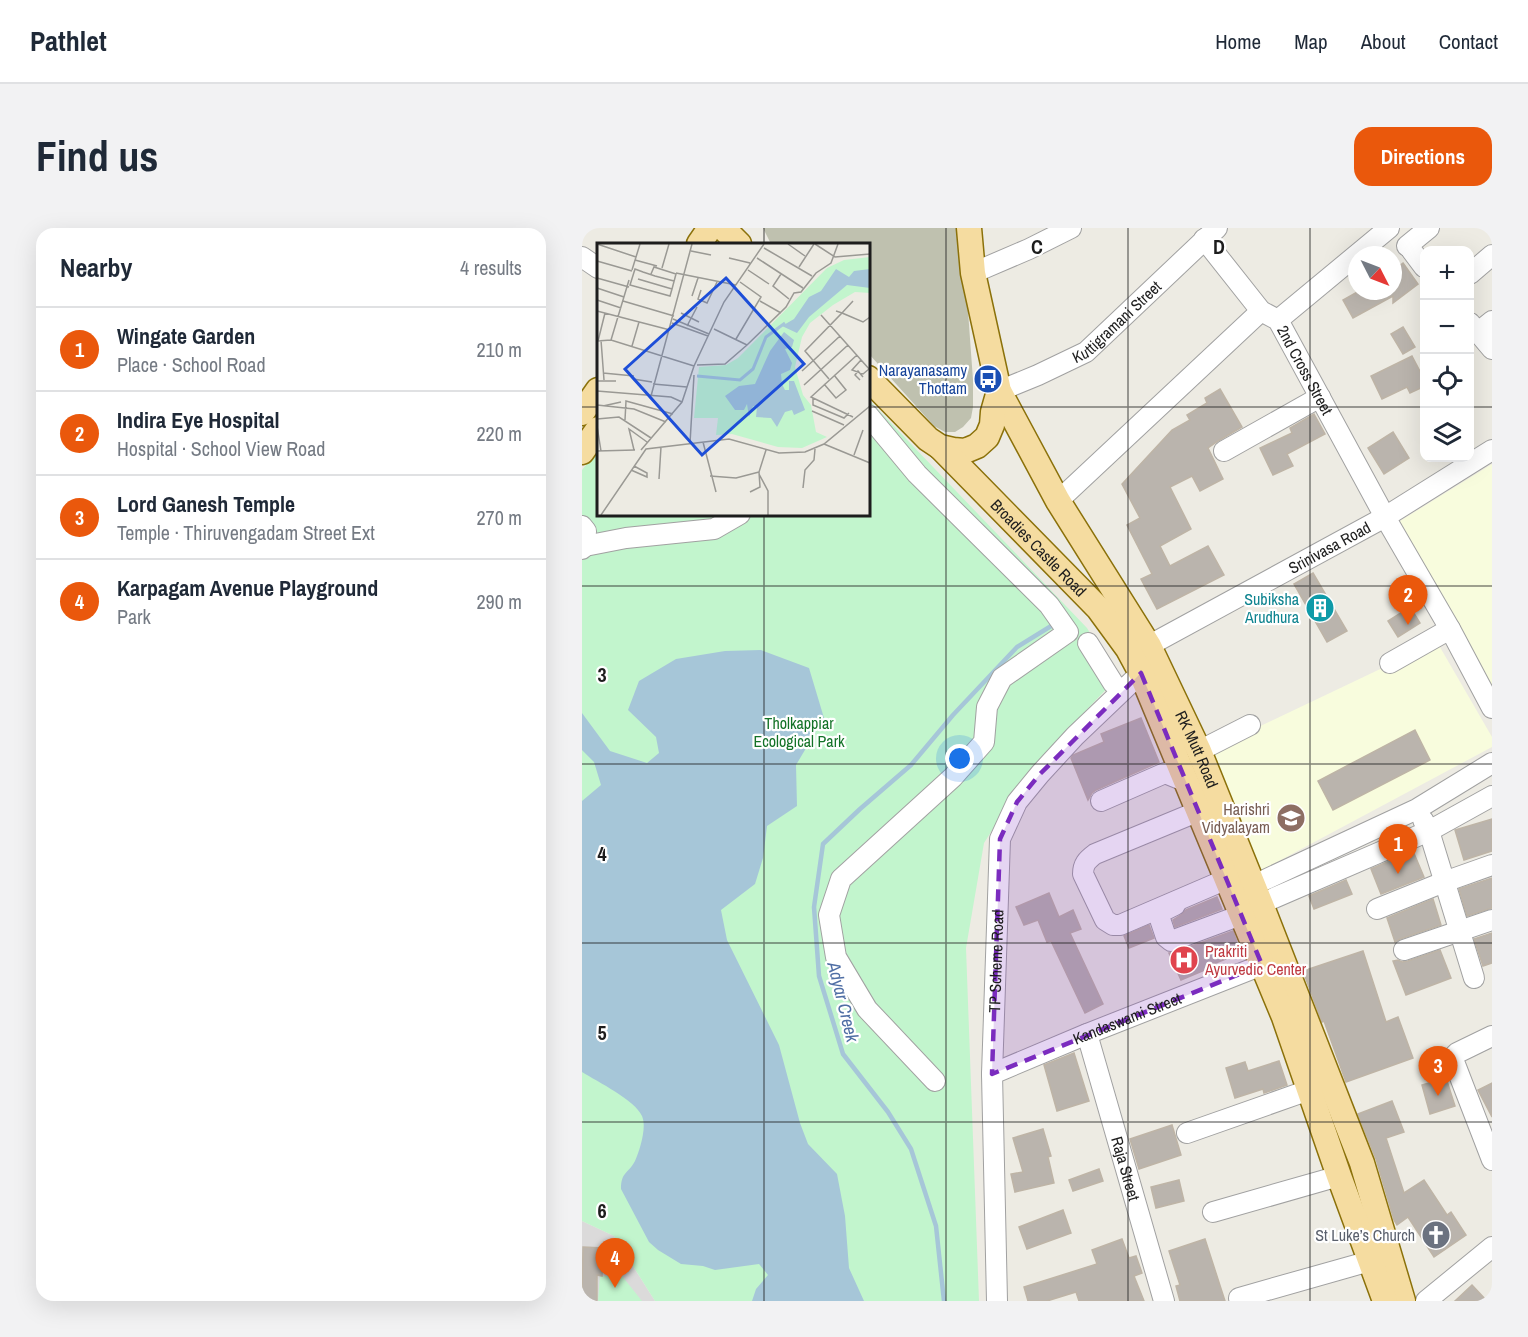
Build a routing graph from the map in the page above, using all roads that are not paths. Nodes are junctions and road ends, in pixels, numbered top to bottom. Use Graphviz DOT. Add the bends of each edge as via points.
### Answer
graph roads {
  1 [pos="969,228"];
  2 [pos="1071,228"];
  3 [pos="1389,228"];
  4 [pos="1429,228"];
  5 [pos="1210,234"];
  6 [pos="727,235"];
  7 [pos="702,243"];
  8 [pos="1492,255"];
  9 [pos="582,257"];
  10 [pos="1420,261"];
  11 [pos="597,267"];
  12 [pos="1474,271"];
  13 [pos="973,273"];
  14 [pos="1270,316"];
  15 [pos="1480,326"];
  16 [pos="1492,349"];
  17 [pos="870,380"];
  18 [pos="597,391"];
  19 [pos="999,391"];
  20 [pos="1320,397"];
  21 [pos="582,413"];
  22 [pos="870,417"];
  23 [pos="597,430"];
  24 [pos="940,447"];
  25 [pos="1492,450"];
  26 [pos="1224,451"];
  27 [pos="582,452"];
  28 [pos="1058,501"];
  29 [pos="737,516"];
  30 [pos="1385,517"];
  31 [pos="582,526"];
  32 [pos="584,548"];
  33 [pos="1450,629"];
  34 [pos="1088,643"];
  35 [pos="1141,658"];
  36 [pos="1390,663"];
  37 [pos="1121,691"];
  38 [pos="1490,700"];
  39 [pos="1250,725"];
  40 [pos="1198,751"];
  41 [pos="1492,763"];
  42 [pos="1186,782"];
  43 [pos="1492,796"];
  44 [pos="1101,801"];
  45 [pos="1417,809"];
  46 [pos="1199,812"];
  47 [pos="1429,831"];
  48 [pos="1492,865"];
  49 [pos="1444,882"];
  50 [pos="1240,894"];
  51 [pos="1377,909"];
  52 [pos="1492,920"];
  53 [pos="1459,931"];
  54 [pos="1404,951"];
  55 [pos="1262,965"];
  56 [pos="1474,978"];
  57 [pos="1087,1034"];
  58 [pos="1492,1036"];
  59 [pos="992,1074"];
  60 [pos="935,1081"];
  61 [pos="1309,1090"];
  62 [pos="1187,1133"];
  63 [pos="1492,1160"];
  64 [pos="1339,1176"];
  65 [pos="1213,1212"];
  66 [pos="1492,1247"];
  67 [pos="1370,1261"];
  68 [pos="1239,1298"];
  69 [pos="997,1301"];
  70 [pos="1164,1301"];
  71 [pos="1384,1301"];
  72 [pos="1403,1301"];
  73 [pos="1426,1301"];
  1 -- 13 [label="main road"];
  2 -- 13 [label="street"];
  3 -- 14 [label="street"];
  4 -- 10 [label="street" via="1409,248"];
  5 -- 14 [label="street, 2nd Cross Street"];
  5 -- 19 [label="street, Kuttigramani Street" via="1086,352"];
  6 -- 7 [label="main road"];
  8 -- 12 [label="street"];
  9 -- 11 [label="street"];
  13 -- 19 [label="main road"];
  14 -- 20 [label="street, 2nd Cross Street"];
  14 -- 28 [label="street"];
  15 -- 16 [label="street"];
  17 -- 24 [label="main road, Broadies Castle Road"];
  18 -- 21 [label="main road"];
  19 -- 24 [label="main road" via="987,437 965,451"];
  19 -- 28 [label="main road, RK Mutt Road"];
  20 -- 26 [label="street"];
  20 -- 30 [label="street, 2nd Cross Street"];
  22 -- 60 [label="street" via="917,474 1049,605 1062,624 1002,678 987,707 984,742 953,777 841,879 828,915 836,957 867,1009"];
  23 -- 27 [label="main road"];
  24 -- 35 [label="main road, Broadies Castle Road" via="1098,608"];
  25 -- 30 [label="street, Srinivasa Road"];
  28 -- 35 [label="main road, RK Mutt Road"];
  29 -- 32 [label="street" via="714,530 626,538"];
  30 -- 33 [label="street, 2nd Cross Street"];
  30 -- 35 [label="street, Srinivasa Road"];
  31 -- 32 [label="street" via="586,531"];
  33 -- 36 [label="street"];
  33 -- 38 [label="street, 2nd Cross Street"];
  34 -- 37 [label="street"];
  35 -- 37 [label="street, TP Scheme Road"];
  35 -- 40 [label="main road, RK Mutt Road"];
  35 -- 42 [label="main road, RK Mutt Road"];
  37 -- 59 [label="street, TP Scheme Road" via="1017,802 1000,839"];
  39 -- 40 [label="street"];
  40 -- 50 [label="main road, RK Mutt Road"];
  41 -- 45 [label="street"];
  42 -- 44 [label="street" via="1165,773"];
  42 -- 46 [label="main road, RK Mutt Road"];
  43 -- 47 [label="street"];
  45 -- 47 [label="street"];
  45 -- 50 [label="street"];
  46 -- 50 [label="main road, RK Mutt Road"];
  46 -- 50 [label="street" via="1087,859 1083,874 1105,920 1120,925"];
  47 -- 49 [label="street"];
  47 -- 50 [label="street"];
  48 -- 49 [label="street"];
  49 -- 51 [label="street"];
  49 -- 53 [label="street"];
  50 -- 55 [label="main road, RK Mutt Road"];
  50 -- 72 [label="main road, RK Mutt Road" via="1362,1163"];
  52 -- 53 [label="street"];
  53 -- 54 [label="street"];
  53 -- 56 [label="street"];
  55 -- 57 [label="street, Kandaswami Street"];
  55 -- 61 [label="main road, RK Mutt Road"];
  57 -- 59 [label="street, Kandaswami Street"];
  57 -- 70 [label="street, Raja Street"];
  58 -- 63 [label="street" via="1457,1053 1453,1059"];
  59 -- 69 [label="street, TP Scheme Road"];
  61 -- 62 [label="street"];
  61 -- 64 [label="main road, RK Mutt Road"];
  64 -- 65 [label="street"];
  64 -- 67 [label="main road, RK Mutt Road"];
  66 -- 73 [label="street"];
  67 -- 68 [label="street"];
  67 -- 71 [label="main road, RK Mutt Road"];
}
